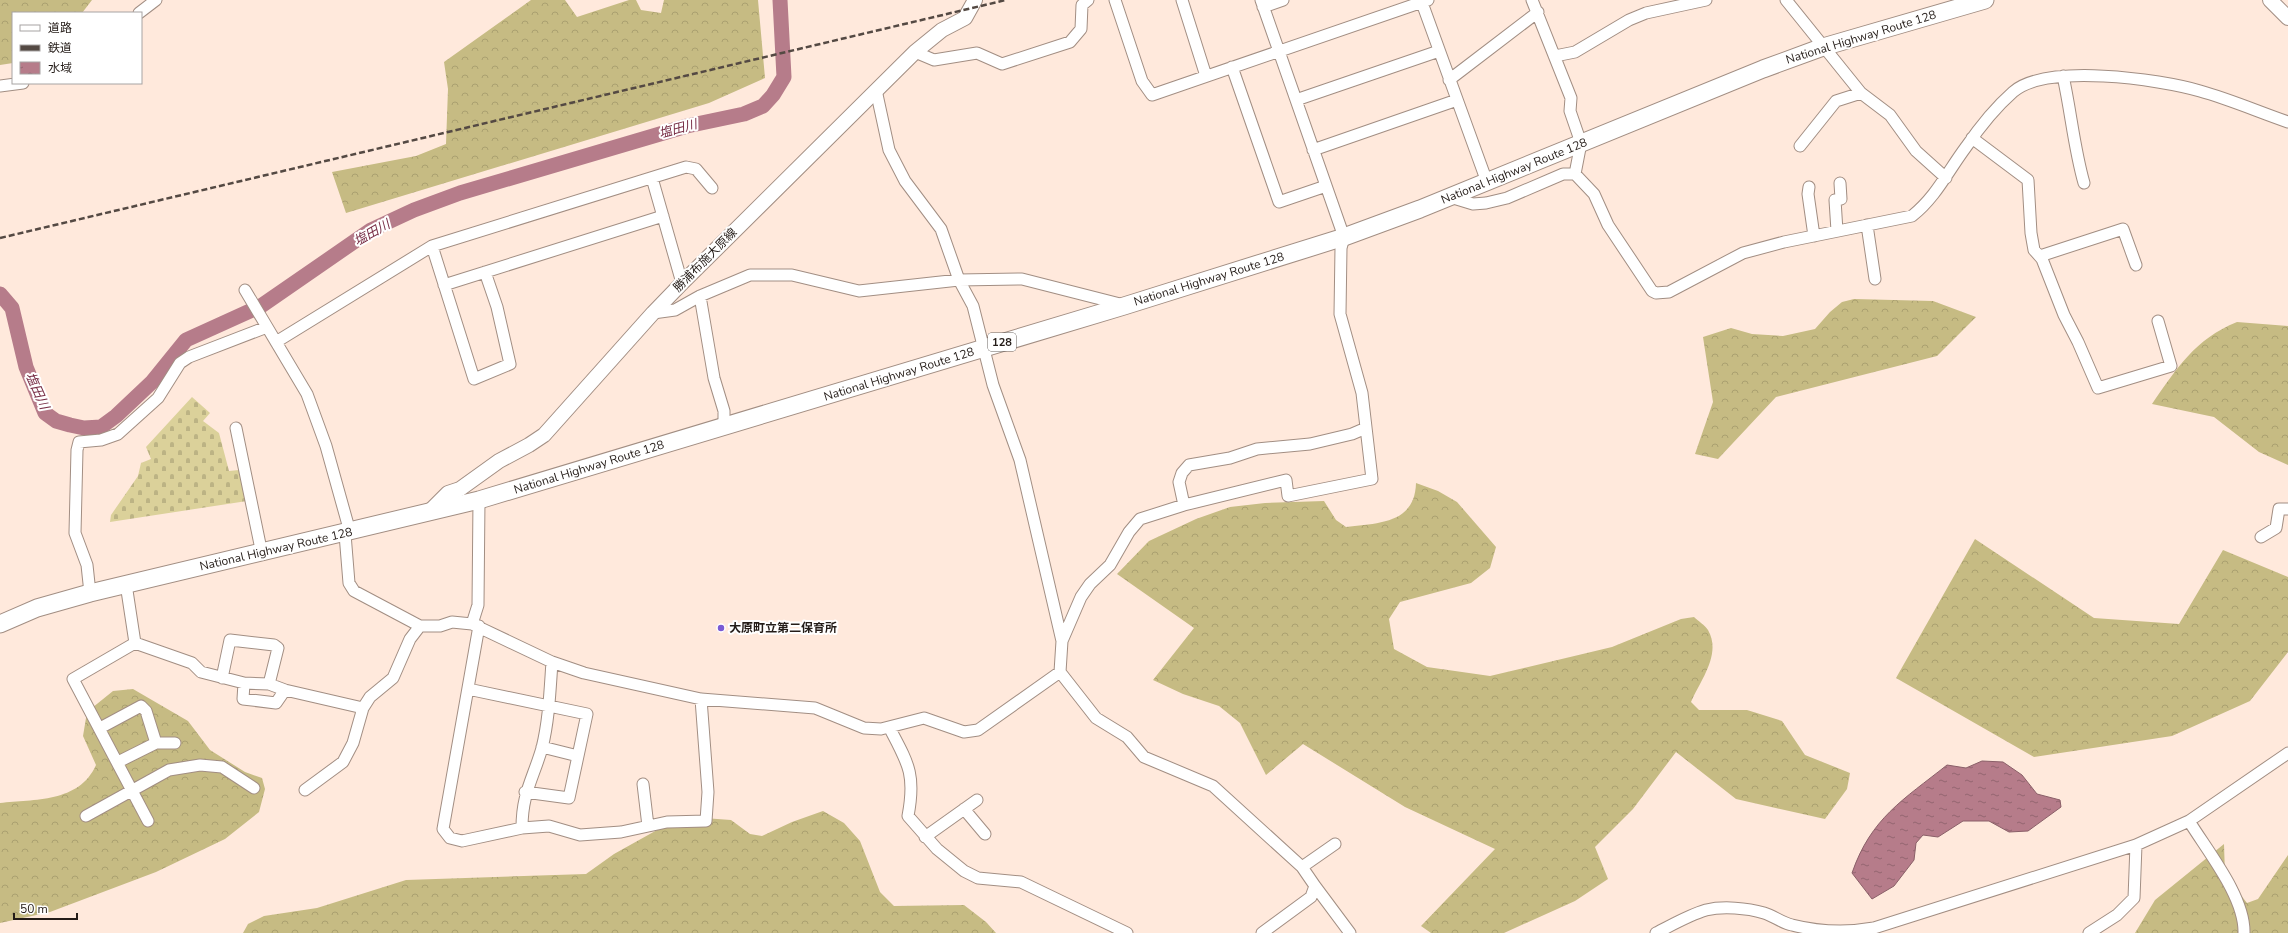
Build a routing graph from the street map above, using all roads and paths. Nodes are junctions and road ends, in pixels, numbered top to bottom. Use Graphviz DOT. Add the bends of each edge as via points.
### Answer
graph roads {
  1 [pos="156,0"];
  2 [pos="975,0"];
  3 [pos="1088,0"];
  4 [pos="1114,0"];
  5 [pos="1182,0"];
  6 [pos="1284,0"];
  7 [pos="1532,0"];
  8 [pos="1706,0"];
  9 [pos="1786,0"];
  10 [pos="1985,0"];
  11 [pos="2270,0"];
  12 [pos="1423,1"];
  13 [pos="1262,4"];
  14 [pos="140,12"];
  15 [pos="1538,12"];
  16 [pos="2288,18"];
  17 [pos="1823,47"];
  18 [pos="1279,51"];
  19 [pos="1439,51"];
  20 [pos="915,52"];
  21 [pos="1555,56"];
  22 [pos="1232,67"];
  23 [pos="1206,76"];
  24 [pos="2063,76"];
  25 [pos="1449,80"];
  26 [pos="15,84"];
  27 [pos="0,86"];
  28 [pos="876,90"];
  29 [pos="1861,93"];
  30 [pos="1296,100"];
  31 [pos="1457,100"];
  32 [pos="2288,122"];
  33 [pos="1972,138"];
  34 [pos="1581,143"];
  35 [pos="1800,146"];
  36 [pos="1313,150"];
  37 [pos="1575,174"];
  38 [pos="652,178"];
  39 [pos="1946,178"];
  40 [pos="1486,182"];
  41 [pos="1840,183"];
  42 [pos="2084,183"];
  43 [pos="1326,186"];
  44 [pos="1809,187"];
  45 [pos="712,188"];
  46 [pos="1450,197"];
  47 [pos="663,216"];
  48 [pos="1867,225"];
  49 [pos="1837,231"];
  50 [pos="1814,236"];
  51 [pos="1344,237"];
  52 [pos="432,246"];
  53 [pos="2040,256"];
  54 [pos="2136,265"];
  55 [pos="486,272"];
  56 [pos="1875,279"];
  57 [pos="959,280"];
  58 [pos="682,283"];
  59 [pos="444,285"];
  60 [pos="245,290"];
  61 [pos="700,296"];
  62 [pos="1124,306"];
  63 [pos="653,313"];
  64 [pos="2158,321"];
  65 [pos="267,328"];
  66 [pos="276,342"];
  67 [pos="985,348"];
  68 [pos="724,426"];
  69 [pos="236,428"];
  70 [pos="1366,428"];
  71 [pos="479,500"];
  72 [pos="1184,505"];
  73 [pos="2288,510"];
  74 [pos="429,512"];
  75 [pos="348,533"];
  76 [pos="2261,537"];
  77 [pos="262,554"];
  78 [pos="126,584"];
  79 [pos="90,593"];
  80 [pos="0,624"];
  81 [pos="476,625"];
  82 [pos="420,626"];
  83 [pos="1062,641"];
  84 [pos="135,643"];
  85 [pos="552,662"];
  86 [pos="1060,672"];
  87 [pos="222,678"];
  88 [pos="244,683"];
  89 [pos="268,684"];
  90 [pos="468,689"];
  91 [pos="285,690"];
  92 [pos="701,699"];
  93 [pos="548,707"];
  94 [pos="363,708"];
  95 [pos="889,727"];
  96 [pos="100,728"];
  97 [pos="156,743"];
  98 [pos="175,743"];
  99 [pos="542,748"];
  100 [pos="2288,753"];
  101 [pos="578,756"];
  102 [pos="118,762"];
  103 [pos="643,784"];
  104 [pos="254,788"];
  105 [pos="132,790"];
  106 [pos="305,790"];
  107 [pos="525,792"];
  108 [pos="977,800"];
  109 [pos="964,809"];
  110 [pos="86,816"];
  111 [pos="148,821"];
  112 [pos="2189,821"];
  113 [pos="648,826"];
  114 [pos="522,828"];
  115 [pos="985,834"];
  116 [pos="925,837"];
  117 [pos="1335,844"];
  118 [pos="2136,845"];
  119 [pos="1302,867"];
  120 [pos="1315,886"];
  121 [pos="1894,928"];
  122 [pos="1788,929"];
  123 [pos="1127,933"];
  124 [pos="1262,933"];
  125 [pos="1350,933"];
  126 [pos="1656,933"];
  127 [pos="2089,933"];
  128 [pos="2244,933"];
  1 -- 14 [label="street"];
  2 -- 20 [label="main road, 勝浦布施大原線" via="965,18 942,30"];
  3 -- 20 [label="street" via="1082,5 1081,29 1070,42 1002,64 977,53 934,60"];
  4 -- 23 [label="street" via="1142,81 1152,95"];
  5 -- 23 [label="street"];
  6 -- 13 [label="street"];
  7 -- 15 [label="street"];
  8 -- 21 [label="street" via="1646,12 1575,52"];
  9 -- 17 [label="street"];
  10 -- 17 [label="highway, National Highway Route 128 / 128"];
  11 -- 16 [label="main road"];
  12 -- 18 [label="street"];
  12 -- 19 [label="street"];
  13 -- 18 [label="street"];
  15 -- 21 [label="street"];
  15 -- 25 [label="street"];
  17 -- 29 [label="street"];
  17 -- 34 [label="highway, National Highway Route 128 / 128"];
  18 -- 22 [label="street"];
  18 -- 30 [label="street"];
  19 -- 25 [label="street"];
  19 -- 30 [label="street"];
  20 -- 28 [label="main road, 勝浦布施大原線"];
  21 -- 34 [label="street" via="1570,98 1570,111"];
  22 -- 23 [label="street"];
  22 -- 43 [label="street" via="1279,202"];
  24 -- 32 [label="street" via="2137,79 2199,90"];
  24 -- 33 [label="street" via="2024,84 2013,92"];
  24 -- 42 [label="street" via="2075,149"];
  25 -- 31 [label="street"];
  26 -- 27 [label="street"];
  28 -- 57 [label="street" via="889,150 905,181 941,229"];
  28 -- 58 [label="main road, 勝浦布施大原線"];
  29 -- 35 [label="street" via="1836,101"];
  29 -- 39 [label="street" via="1890,116 1916,151"];
  30 -- 36 [label="street"];
  31 -- 36 [label="street"];
  31 -- 40 [label="street"];
  33 -- 39 [label="street"];
  33 -- 53 [label="street" via="2028,180 2031,232 2034,250"];
  34 -- 37 [label="street"];
  34 -- 40 [label="highway, National Highway Route 128 / 128"];
  36 -- 43 [label="street"];
  37 -- 46 [label="street" via="1563,174 1507,198 1486,204 1474,204"];
  37 -- 50 [label="street" via="1594,194 1608,225 1652,291 1656,293 1669,292 1743,253"];
  38 -- 45 [label="street" via="686,167 696,170"];
  38 -- 47 [label="street"];
  38 -- 52 [label="street"];
  39 -- 48 [label="street" via="1924,207 1912,216"];
  40 -- 46 [label="highway, National Highway Route 128 / 128"];
  41 -- 49 [label="street" via="1841,199 1835,200"];
  43 -- 51 [label="street"];
  44 -- 50 [label="street"];
  46 -- 51 [label="highway, National Highway Route 128 / 128"];
  47 -- 55 [label="street"];
  47 -- 58 [label="street"];
  48 -- 49 [label="street"];
  48 -- 56 [label="street"];
  49 -- 50 [label="street"];
  51 -- 62 [label="highway, National Highway Route 128 / 128"];
  51 -- 70 [label="street" via="1341,248 1340,314 1362,393"];
  52 -- 59 [label="street"];
  52 -- 66 [label="street"];
  53 -- 54 [label="street" via="2123,229"];
  53 -- 64 [label="street" via="2098,388 2171,366"];
  55 -- 59 [label="street"];
  55 -- 59 [label="street" via="510,364 474,379"];
  57 -- 61 [label="street" via="859,291 792,275 750,276"];
  57 -- 62 [label="street" via="1022,279"];
  57 -- 67 [label="street" via="973,306"];
  58 -- 63 [label="main road, 勝浦布施大原線"];
  60 -- 65 [label="street"];
  61 -- 63 [label="street" via="675,310"];
  61 -- 68 [label="street" via="714,378 724,411"];
  62 -- 67 [label="highway, National Highway Route 128 / 128"];
  63 -- 74 [label="main road, 勝浦布施大原線" via="544,434 499,461 460,489 448,492"];
  65 -- 66 [label="street"];
  65 -- 79 [label="street" via="189,357 180,363 158,398 118,434 102,440 79,442 75,533 87,565"];
  66 -- 75 [label="street" via="308,394 326,446"];
  67 -- 68 [label="highway, National Highway Route 128 / 128"];
  67 -- 83 [label="street" via="993,385 1020,460"];
  68 -- 71 [label="highway, National Highway Route 128 / 128"];
  69 -- 77 [label="street"];
  70 -- 72 [label="street" via="1310,444 1257,449 1230,458 1189,465 1179,482"];
  70 -- 72 [label="street" via="1372,479 1288,496 1286,480"];
  71 -- 74 [label="highway, National Highway Route 128 / 128"];
  71 -- 81 [label="street"];
  72 -- 83 [label="street" via="1140,520 1129,532 1110,565 1090,584 1081,597"];
  73 -- 76 [label="street" via="2280,509 2276,528"];
  74 -- 75 [label="highway, National Highway Route 128 / 128"];
  75 -- 77 [label="highway, National Highway Route 128 / 128"];
  75 -- 82 [label="street" via="349,583 354,591"];
  77 -- 78 [label="highway, National Highway Route 128 / 128"];
  78 -- 79 [label="highway, National Highway Route 128 / 128"];
  78 -- 84 [label="street"];
  79 -- 80 [label="highway, National Highway Route 128 / 128" via="38,608"];
  81 -- 82 [label="street" via="452,622 440,626"];
  81 -- 85 [label="street"];
  81 -- 90 [label="street"];
  82 -- 94 [label="street" via="410,639 393,678 370,697"];
  83 -- 86 [label="street"];
  84 -- 87 [label="street" via="192,662 201,672"];
  84 -- 96 [label="street" via="73,679"];
  85 -- 92 [label="street" via="584,673"];
  85 -- 93 [label="street"];
  86 -- 95 [label="street" via="978,730 964,732 924,718"];
  86 -- 119 [label="street" via="1096,718 1127,737 1144,757 1213,786"];
  87 -- 88 [label="street"];
  87 -- 89 [label="street" via="230,640 274,645 278,648"];
  88 -- 89 [label="street"];
  88 -- 91 [label="street" via="243,699 276,703"];
  89 -- 91 [label="street"];
  90 -- 93 [label="street"];
  90 -- 114 [label="street" via="443,829 450,838 462,841"];
  91 -- 94 [label="street"];
  92 -- 95 [label="street" via="815,708 864,728"];
  92 -- 113 [label="street" via="708,792 706,821 667,822"];
  93 -- 99 [label="street"];
  93 -- 101 [label="street" via="587,714"];
  94 -- 106 [label="street" via="353,743 343,762"];
  95 -- 116 [label="street" via="909,765 912,781 908,816"];
  96 -- 97 [label="street" via="141,706 146,711"];
  96 -- 102 [label="street"];
  97 -- 98 [label="street"];
  97 -- 102 [label="street"];
  99 -- 101 [label="street"];
  99 -- 107 [label="street"];
  100 -- 112 [label="street"];
  101 -- 107 [label="street" via="569,798"];
  102 -- 105 [label="street"];
  103 -- 113 [label="street"];
  104 -- 105 [label="street" via="222,767 200,765 169,770"];
  105 -- 110 [label="street"];
  105 -- 111 [label="street"];
  107 -- 114 [label="street"];
  108 -- 109 [label="street"];
  109 -- 115 [label="street"];
  109 -- 116 [label="street"];
  112 -- 118 [label="street"];
  112 -- 128 [label="street" via="2231,889 2244,922"];
  113 -- 114 [label="street" via="621,832 580,835 549,826"];
  116 -- 123 [label="street" via="964,871 978,878 1020,882"];
  117 -- 119 [label="street"];
  118 -- 121 [label="street"];
  118 -- 127 [label="street" via="2134,898 2117,915"];
  119 -- 120 [label="street"];
  120 -- 124 [label="street" via="1311,897"];
  120 -- 125 [label="street"];
  121 -- 122 [label="street" via="1852,932"];
  122 -- 126 [label="street" via="1764,913 1722,909 1707,910 1687,917"];
}
